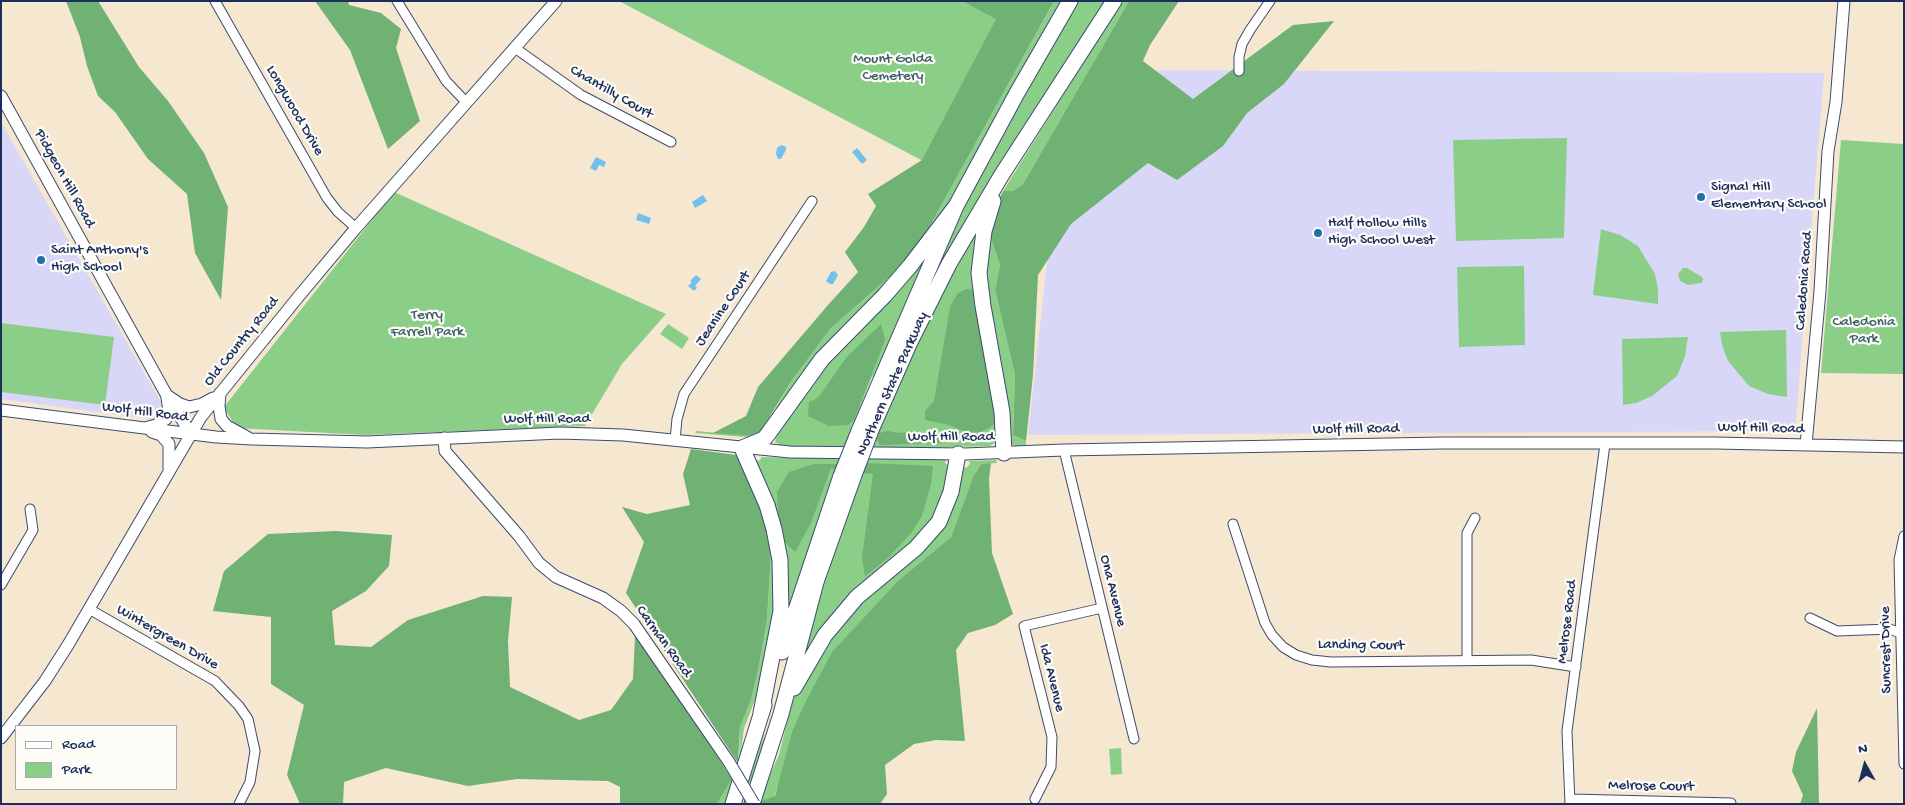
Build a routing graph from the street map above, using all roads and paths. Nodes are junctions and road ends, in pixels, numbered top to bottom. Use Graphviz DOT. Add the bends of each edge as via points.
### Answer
graph roads {
  1 [pos="215,1"];
  2 [pos="397,1"];
  3 [pos="556,1"];
  4 [pos="1070,1"];
  5 [pos="1114,1"];
  6 [pos="1270,1"];
  7 [pos="1844,1"];
  8 [pos="515,48"];
  9 [pos="1239,71"];
  10 [pos="1,96"];
  11 [pos="467,103"];
  12 [pos="671,142"];
  13 [pos="1002,176"];
  14 [pos="812,201"];
  15 [pos="956,206"];
  16 [pos="356,228"];
  17 [pos="220,393"];
  18 [pos="166,394"];
  19 [pos="1,410"];
  20 [pos="778,422"];
  21 [pos="144,428"];
  22 [pos="865,430"];
  23 [pos="190,434"];
  24 [pos="444,438"];
  25 [pos="252,439"];
  26 [pos="675,440"];
  27 [pos="1605,444"];
  28 [pos="1806,444"];
  29 [pos="1904,447"];
  30 [pos="742,448"];
  31 [pos="770,450"];
  32 [pos="1064,450"];
  33 [pos="1004,453"];
  34 [pos="958,454"];
  35 [pos="169,473"];
  36 [pos="847,475"];
  37 [pos="30,509"];
  38 [pos="1475,518"];
  39 [pos="1233,524"];
  40 [pos="1904,536"];
  41 [pos="1,585"];
  42 [pos="1102,608"];
  43 [pos="89,609"];
  44 [pos="1810,618"];
  45 [pos="1902,633"];
  46 [pos="1467,660"];
  47 [pos="1576,667"];
  48 [pos="761,713"];
  49 [pos="781,714"];
  50 [pos="1,738"];
  51 [pos="1134,739"];
  52 [pos="1904,764"];
  53 [pos="1035,798"];
  54 [pos="1571,802"];
  55 [pos="1731,803"];
  56 [pos="239,804"];
  57 [pos="733,804"];
  58 [pos="753,804"];
  1 -- 16 [label="street, Longwood Drive" via="327,198"];
  2 -- 11 [label="street" via="446,81"];
  3 -- 8 [label="street, Old Country Road"];
  4 -- 15 [label="highway, Northern State Parkway"];
  5 -- 13 [label="highway, Northern State Parkway"];
  6 -- 9 [label="street" via="1242,44"];
  7 -- 28 [label="street, Caledonia Road" via="1836,102 1828,151 1820,291"];
  8 -- 11 [label="street, Old Country Road"];
  8 -- 12 [label="street, Chantilly Court" via="581,95"];
  10 -- 18 [label="street, Pidgeon Hill Road"];
  11 -- 16 [label="street, Old Country Road"];
  13 -- 22 [label="highway, Northern State Parkway" via="949,264"];
  13 -- 33 [label="highway" via="984,231 979,273 1002,412"];
  14 -- 26 [label="street, Jeanine Court" via="684,394"];
  15 -- 20 [label="highway" via="886,295 822,359"];
  15 -- 22 [label="highway, Northern State Parkway"];
  16 -- 17 [label="street, Old Country Road"];
  17 -- 18 [label="street" via="202,404 189,406"];
  17 -- 23 [label="street, Old Country Road"];
  17 -- 25 [label="street" via="219,412 223,422"];
  18 -- 21 [label="street" via="169,411 166,419"];
  18 -- 23 [label="street, Pidgeon Hill Road"];
  19 -- 21 [label="street, Wolf Hill Road"];
  20 -- 30 [label="highway" via="764,439"];
  20 -- 31 [label="highway"];
  21 -- 23 [label="street, Wolf Hill Road"];
  21 -- 35 [label="street" via="167,440"];
  22 -- 36 [label="highway, Northern State Parkway, bridge"];
  23 -- 25 [label="street, Wolf Hill Road"];
  23 -- 35 [label="street, Old Country Road"];
  24 -- 25 [label="street, Wolf Hill Road" via="367,442"];
  24 -- 26 [label="street, Wolf Hill Road" via="560,433"];
  24 -- 58 [label="street, Carman Road, bridge" via="445,451 539,563 556,577 603,598 634,624 729,762"];
  26 -- 30 [label="street, Wolf Hill Road"];
  27 -- 28 [label="street, Wolf Hill Road"];
  27 -- 32 [label="street, Wolf Hill Road" via="1442,443"];
  27 -- 47 [label="street, Melrose Road"];
  28 -- 29 [label="street, Wolf Hill Road"];
  30 -- 31 [label="street, Wolf Hill Road"];
  30 -- 48 [label="highway" via="767,505 780,560 781,611"];
  31 -- 34 [label="street, Wolf Hill Road"];
  32 -- 33 [label="street, Wolf Hill Road"];
  32 -- 42 [label="street, Ona Avenue"];
  33 -- 34 [label="street, Wolf Hill Road"];
  34 -- 49 [label="highway" via="951,492 939,522 916,548 856,597 825,635"];
  35 -- 43 [label="street, Old Country Road"];
  36 -- 48 [label="highway, Northern State Parkway"];
  36 -- 49 [label="highway, Northern State Parkway"];
  37 -- 41 [label="street" via="33,530"];
  38 -- 46 [label="street" via="1467,533"];
  39 -- 46 [label="street, Landing Court" via="1265,623 1272,636 1296,655 1331,662"];
  40 -- 45 [label="street, Suncrest Drive" via="1899,560"];
  42 -- 51 [label="street, Ona Avenue"];
  42 -- 53 [label="street, Ida Avenue" via="1024,626 1052,737 1051,767"];
  43 -- 50 [label="street, Old Country Road" via="45,681"];
  43 -- 56 [label="street, Wintergreen Drive" via="215,681 239,706 248,719 255,751 250,782"];
  44 -- 45 [label="street" via="1837,631 1890,629"];
  45 -- 52 [label="street, Suncrest Drive"];
  46 -- 47 [label="street, Landing Court" via="1532,660"];
  47 -- 54 [label="street, Melrose Road" via="1568,731"];
  48 -- 57 [label="highway, Northern State Parkway"];
  49 -- 58 [label="highway, Northern State Parkway"];
  54 -- 55 [label="street, Melrose Court"];
}
